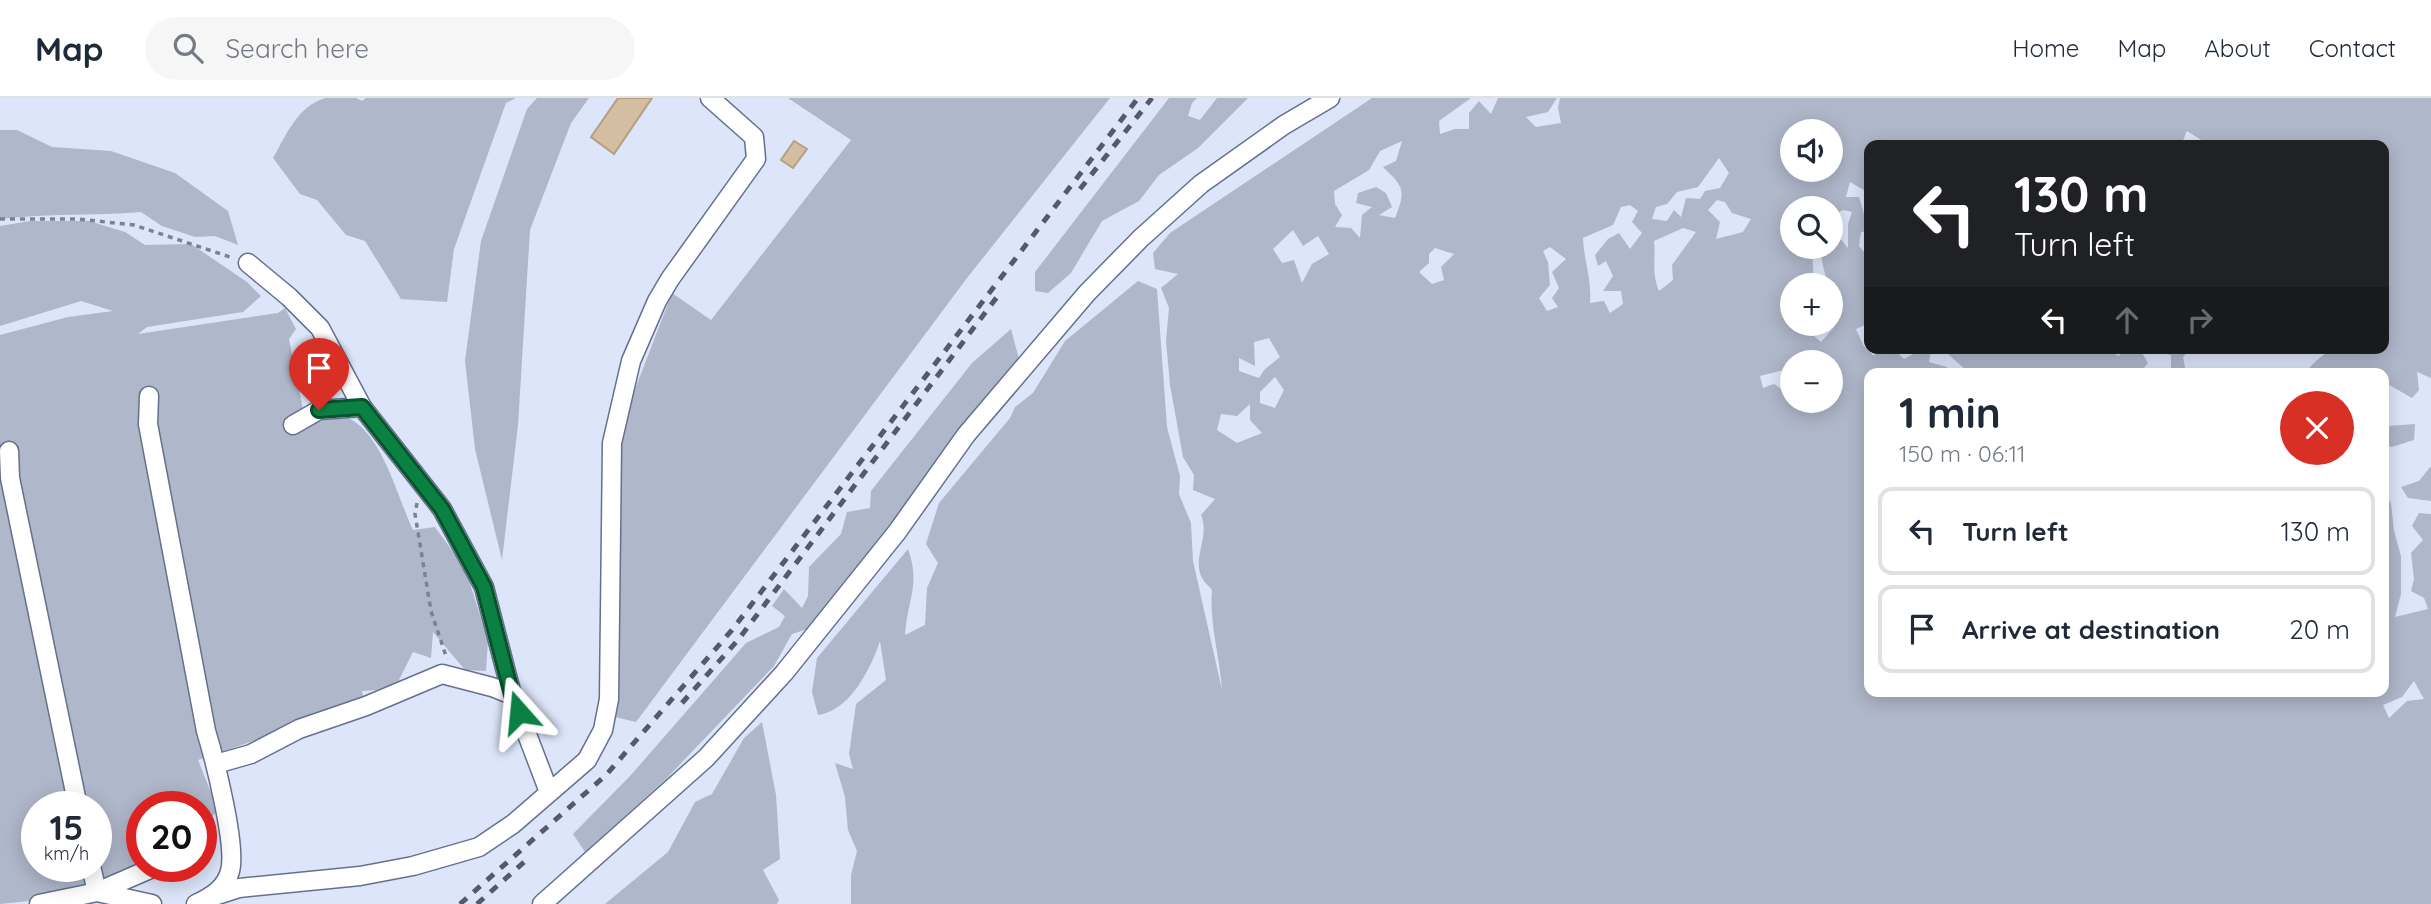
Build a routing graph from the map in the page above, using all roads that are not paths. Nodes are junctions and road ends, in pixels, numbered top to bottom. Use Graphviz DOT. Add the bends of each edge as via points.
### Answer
graph roads {
  1 [pos="710,98"];
  2 [pos="1330,98"];
  3 [pos="248,263"];
  4 [pos="149,396"];
  5 [pos="362,407"];
  6 [pos="293,425"];
  7 [pos="9,451"];
  8 [pos="512,695"];
  9 [pos="216,764"];
  10 [pos="75,791"];
  11 [pos="549,792"];
  12 [pos="126,879"];
  13 [pos="95,882"];
  14 [pos="97,892"];
  15 [pos="203,901"];
  16 [pos="39,904"];
  17 [pos="152,904"];
  18 [pos="542,904"];
  1 -- 11 [label="lane" via="754,137 756,159 670,279 631,361 612,443 609,699 603,730 587,760"];
  2 -- 18 [label="lane" via="1201,184 1087,293 966,435 897,532 784,673 706,758"];
  3 -- 5 [label="lane" via="320,328"];
  4 -- 9 [label="lane" via="148,424"];
  5 -- 6 [label="lane" via="319,410"];
  5 -- 8 [label="lane" via="442,509 484,587"];
  7 -- 10 [label="lane" via="9,478"];
  8 -- 9 [label="lane" via="442,674 299,729 251,754"];
  8 -- 11 [label="lane"];
  9 -- 15 [label="lane" via="230,871 223,886"];
  11 -- 15 [label="lane" via="479,847 413,866 239,888"];
  12 -- 14 [label="lane"];
  13 -- 14 [label="lane"];
  14 -- 16 [label="lane"];
  14 -- 17 [label="lane"];
}
